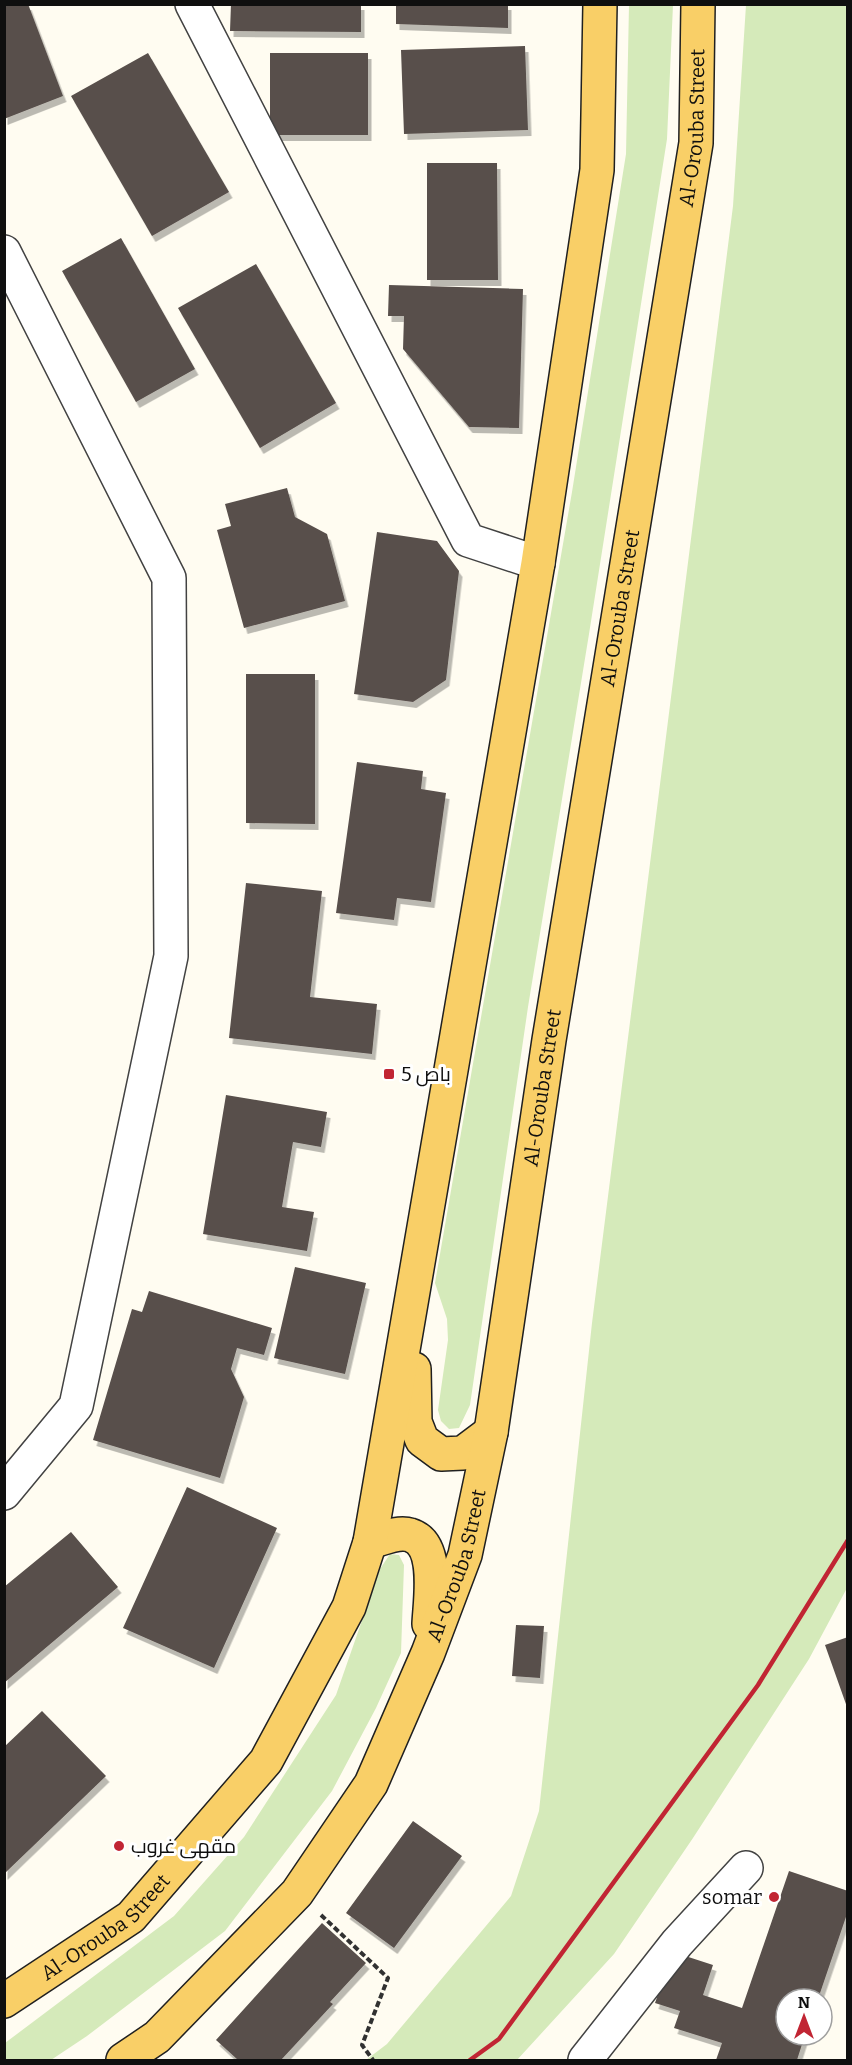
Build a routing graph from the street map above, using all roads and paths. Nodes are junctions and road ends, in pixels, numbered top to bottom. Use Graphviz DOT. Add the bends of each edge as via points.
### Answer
graph roads {
  1 [pos="192,4"];
  2 [pos="600,4"];
  3 [pos="698,4"];
  4 [pos="4,252"];
  5 [pos="538,563"];
  6 [pos="408,1319"];
  7 [pos="491,1432"];
  8 [pos="4,1493"];
  9 [pos="370,1542"];
  10 [pos="428,1653"];
  11 [pos="746,1868"];
  12 [pos="297,1893"];
  13 [pos="4,2001"];
  14 [pos="159,2049"];
  15 [pos="589,2059"];
  16 [pos="123,2061"];
  17 [pos="373,2061"];
  1 -- 5 [label="street" via="468,540"];
  2 -- 5 [label="main road, Al-Orouba Street" via="597,170"];
  3 -- 7 [label="main road, Al-Orouba Street" via="696,143 549,1040"];
  4 -- 8 [label="street" via="170,578 171,932 171,956 76,1406"];
  5 -- 6 [label="main road, Al-Orouba Street"];
  6 -- 7 [label="main road" via="415,1422 422,1440 441,1454 463,1453"];
  6 -- 9 [label="main road, Al-Orouba Street"];
  7 -- 10 [label="main road, Al-Orouba Street" via="465,1555"];
  9 -- 10 [label="main road" via="410,1534 424,1543 430,1560"];
  9 -- 13 [label="main road, Al-Orouba Street" via="349,1607 266,1761 131,1917"];
  10 -- 12 [label="main road, Al-Orouba Street" via="371,1784"];
  11 -- 15 [label="street" via="677,1943"];
  12 -- 14 [label="main road, Al-Orouba Street"];
  12 -- 17 [label="path" via="388,1978 362,2045"];
  14 -- 16 [label="main road, Al-Orouba Street"];
}
